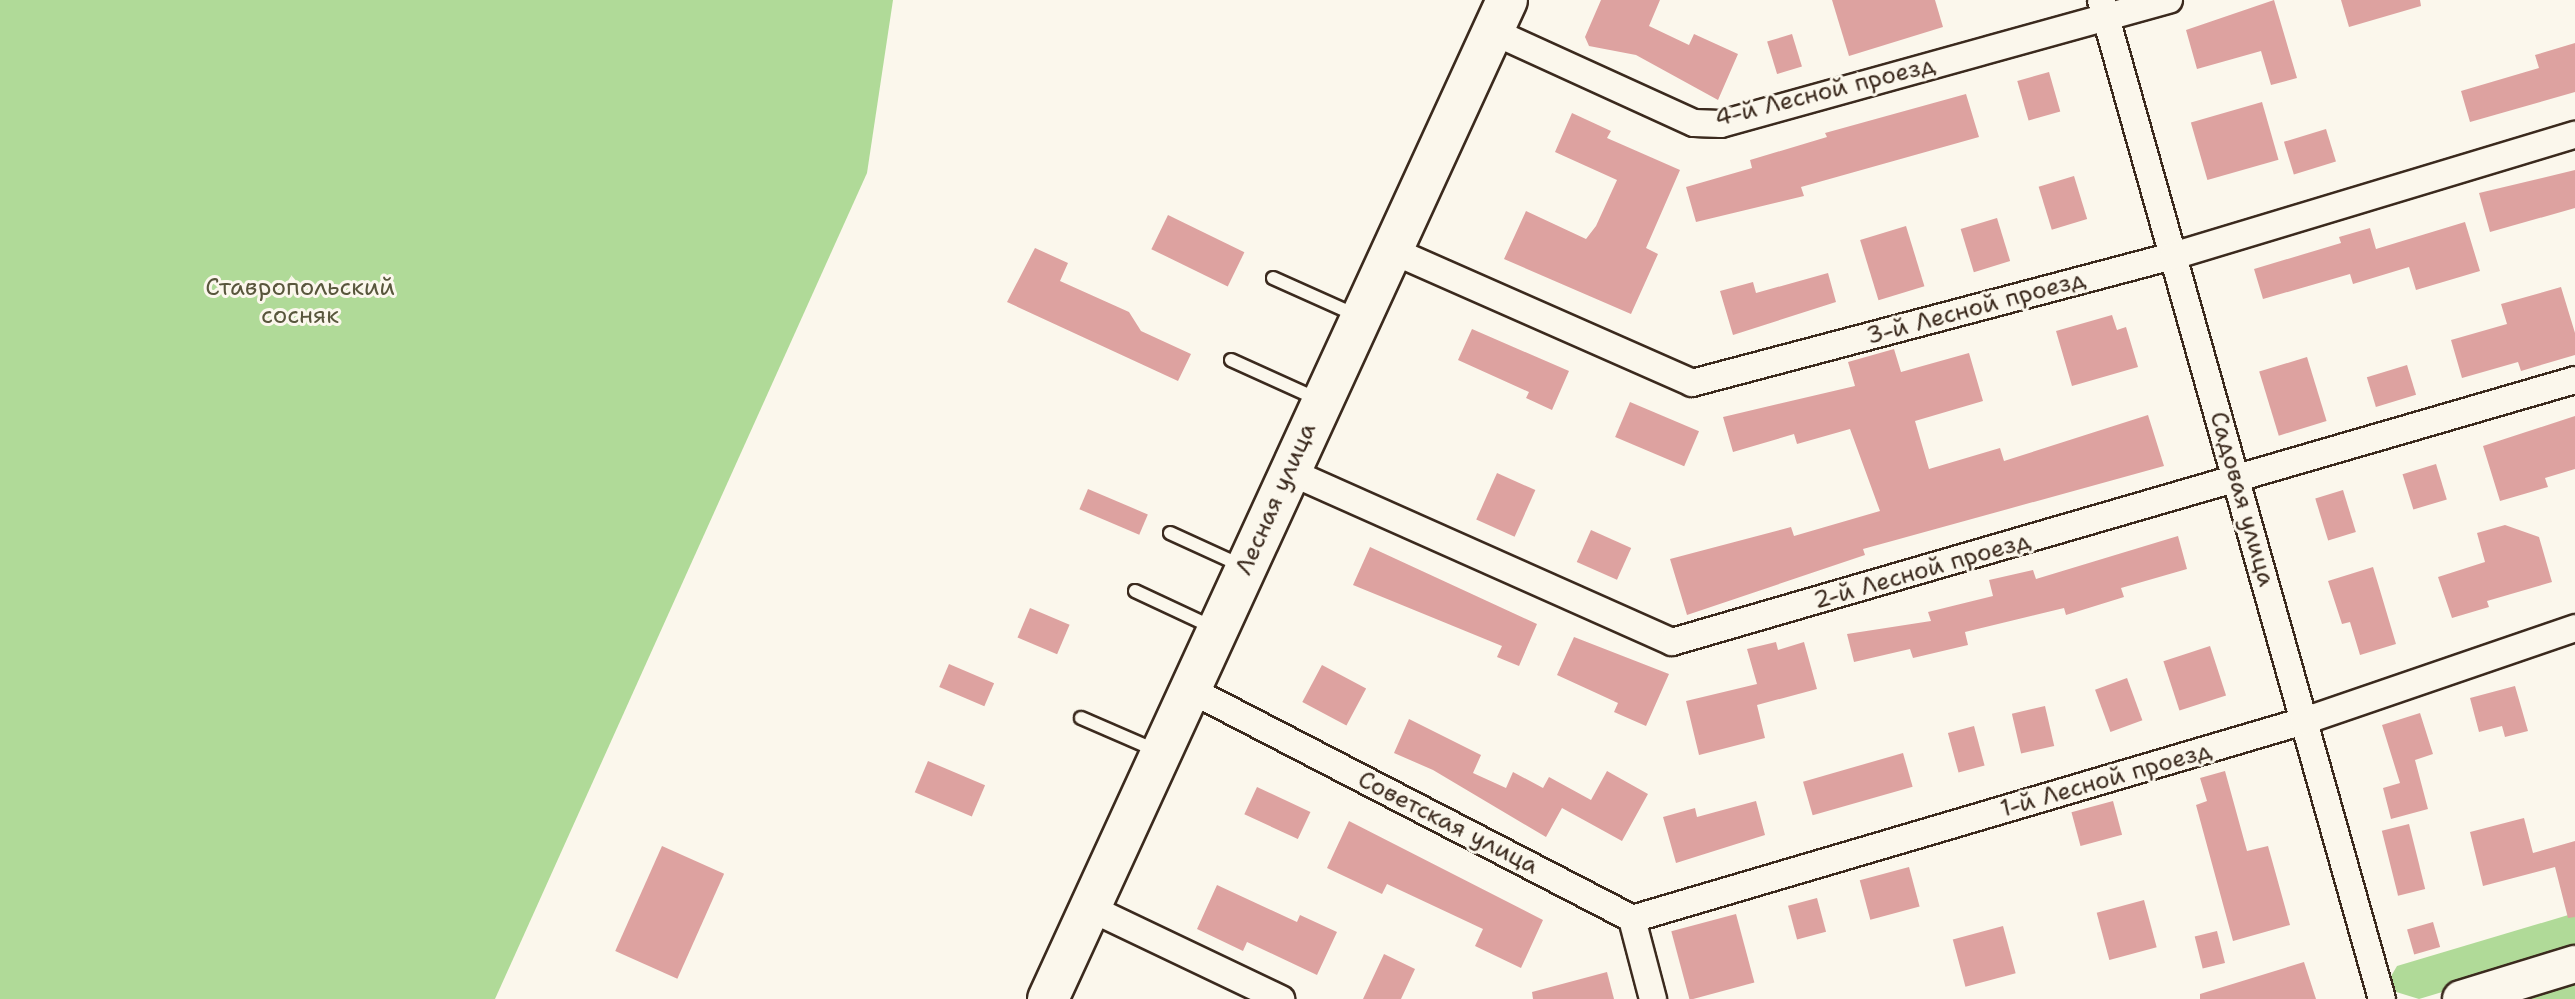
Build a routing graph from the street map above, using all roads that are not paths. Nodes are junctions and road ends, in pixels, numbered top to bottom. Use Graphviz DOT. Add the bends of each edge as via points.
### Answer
graph roads {
  1 [pos="2169,0"];
  2 [pos="2104,9"];
  3 [pos="1500,16"];
  4 [pos="2575,135"];
  5 [pos="1391,250"];
  6 [pos="2173,256"];
  7 [pos="1273,278"];
  8 [pos="1360,317"];
  9 [pos="1231,360"];
  10 [pos="2575,380"];
  11 [pos="1321,401"];
  12 [pos="1288,471"];
  13 [pos="2237,482"];
  14 [pos="1170,533"];
  15 [pos="1245,567"];
  16 [pos="1135,591"];
  17 [pos="2575,628"];
  18 [pos="1218,630"];
  19 [pos="1191,690"];
  20 [pos="1081,718"];
  21 [pos="2304,721"];
  22 [pos="1162,753"];
  23 [pos="1090,908"];
  24 [pos="1632,919"];
  25 [pos="2575,964"];
  26 [pos="1048,999"];
  27 [pos="1281,999"];
  28 [pos="1653,999"];
  29 [pos="2382,999"];
  30 [pos="2461,999"];
  1 -- 2 [label="street, 4-й Лесной проезд"];
  2 -- 3 [label="street, 4-й Лесной проезд" via="1721,124 1694,123"];
  2 -- 6 [label="street, Садовая улица"];
  3 -- 5 [label="main road, Лесная улица"];
  4 -- 6 [label="street, 3-й Лесной проезд"];
  5 -- 6 [label="street, 3-й Лесной проезд" via="1692,383"];
  5 -- 8 [label="main road, Лесная улица"];
  6 -- 13 [label="street, Садовая улица"];
  7 -- 8 [label="lane"];
  8 -- 11 [label="main road, Лесная улица"];
  9 -- 11 [label="lane"];
  10 -- 13 [label="street, 2-й Лесной проезд"];
  11 -- 12 [label="main road, Лесная улица"];
  12 -- 13 [label="street, 2-й Лесной проезд" via="1672,642"];
  12 -- 15 [label="main road, Лесная улица"];
  13 -- 21 [label="street, Садовая улица"];
  14 -- 15 [label="lane"];
  15 -- 18 [label="main road, Лесная улица"];
  16 -- 18 [label="lane"];
  17 -- 21 [label="street, 1-й Лесной проезд"];
  18 -- 19 [label="main road, Лесная улица"];
  19 -- 22 [label="main road, Лесная улица"];
  19 -- 24 [label="street, Советская улица"];
  20 -- 22 [label="lane"];
  21 -- 24 [label="street, 1-й Лесной проезд"];
  21 -- 29 [label="street, Садовая улица"];
  22 -- 23 [label="main road, Лесная улица"];
  23 -- 26 [label="main road, Лесная улица"];
  23 -- 27 [label="street"];
  24 -- 28 [label="street"];
  25 -- 30 [label="main road"];
}
